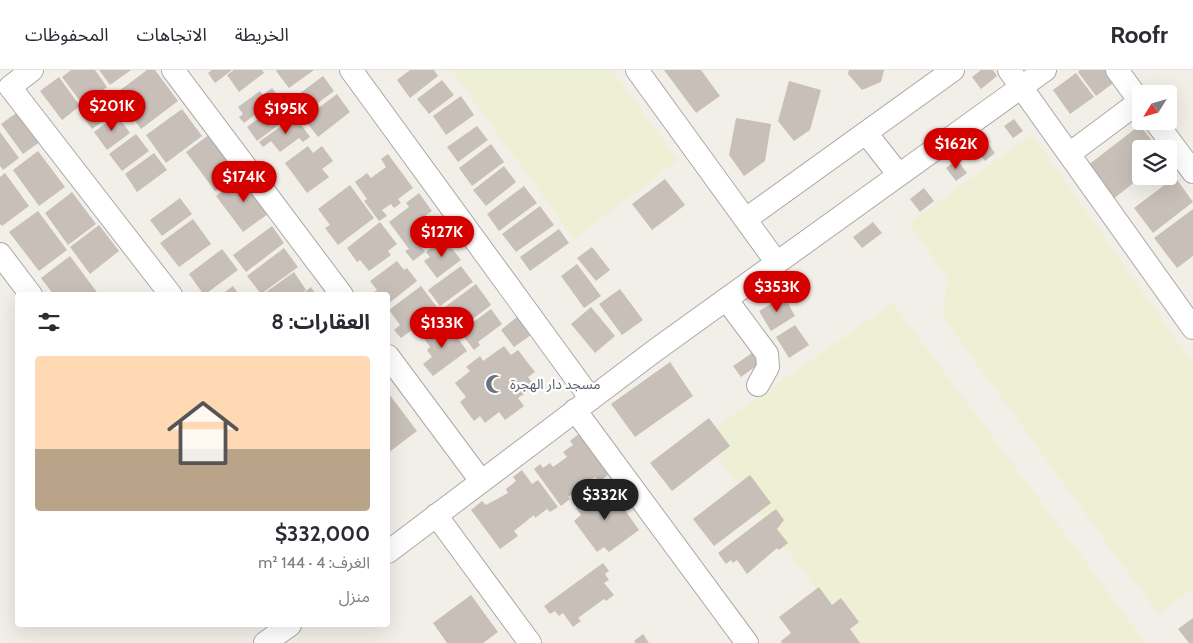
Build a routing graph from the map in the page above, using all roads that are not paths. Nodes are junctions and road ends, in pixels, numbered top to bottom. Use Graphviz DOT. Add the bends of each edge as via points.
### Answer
graph roads {
  1 [pos="32,70"];
  2 [pos="174,70"];
  3 [pos="351,70"];
  4 [pos="637,70"];
  5 [pos="953,70"];
  6 [pos="1045,70"];
  7 [pos="1117,70"];
  8 [pos="1016,79"];
  9 [pos="5,90"];
  10 [pos="1132,91"];
  11 [pos="1132,108"];
  12 [pos="1162,130"];
  13 [pos="866,133"];
  14 [pos="1069,154"];
  15 [pos="1193,172"];
  16 [pos="899,176"];
  17 [pos="746,219"];
  18 [pos="0,254"];
  19 [pos="777,263"];
  20 [pos="29,292"];
  21 [pos="170,292"];
  22 [pos="340,292"];
  23 [pos="726,299"];
  24 [pos="1193,328"];
  25 [pos="390,359"];
  26 [pos="758,385"];
  27 [pos="583,405"];
  28 [pos="481,481"];
  29 [pos="436,515"];
  30 [pos="390,550"];
  31 [pos="288,630"];
  32 [pos="265,643"];
  33 [pos="530,643"];
  34 [pos="747,643"];
  1 -- 9 [label="street"];
  2 -- 22 [label="street"];
  3 -- 27 [label="street"];
  4 -- 17 [label="street"];
  5 -- 13 [label="street"];
  6 -- 8 [label="street"];
  7 -- 10 [label="street"];
  8 -- 14 [label="street"];
  8 -- 16 [label="street"];
  9 -- 21 [label="street"];
  11 -- 14 [label="street"];
  12 -- 15 [label="street"];
  13 -- 16 [label="street"];
  13 -- 17 [label="street"];
  14 -- 24 [label="street"];
  16 -- 19 [label="street"];
  17 -- 19 [label="street"];
  18 -- 20 [label="street"];
  19 -- 23 [label="street"];
  23 -- 26 [label="street" via="767,354 768,367"];
  23 -- 27 [label="street"];
  25 -- 28 [label="street"];
  27 -- 28 [label="street"];
  27 -- 34 [label="street"];
  28 -- 29 [label="street"];
  29 -- 30 [label="street"];
  29 -- 33 [label="street"];
  31 -- 32 [label="street"];
}
